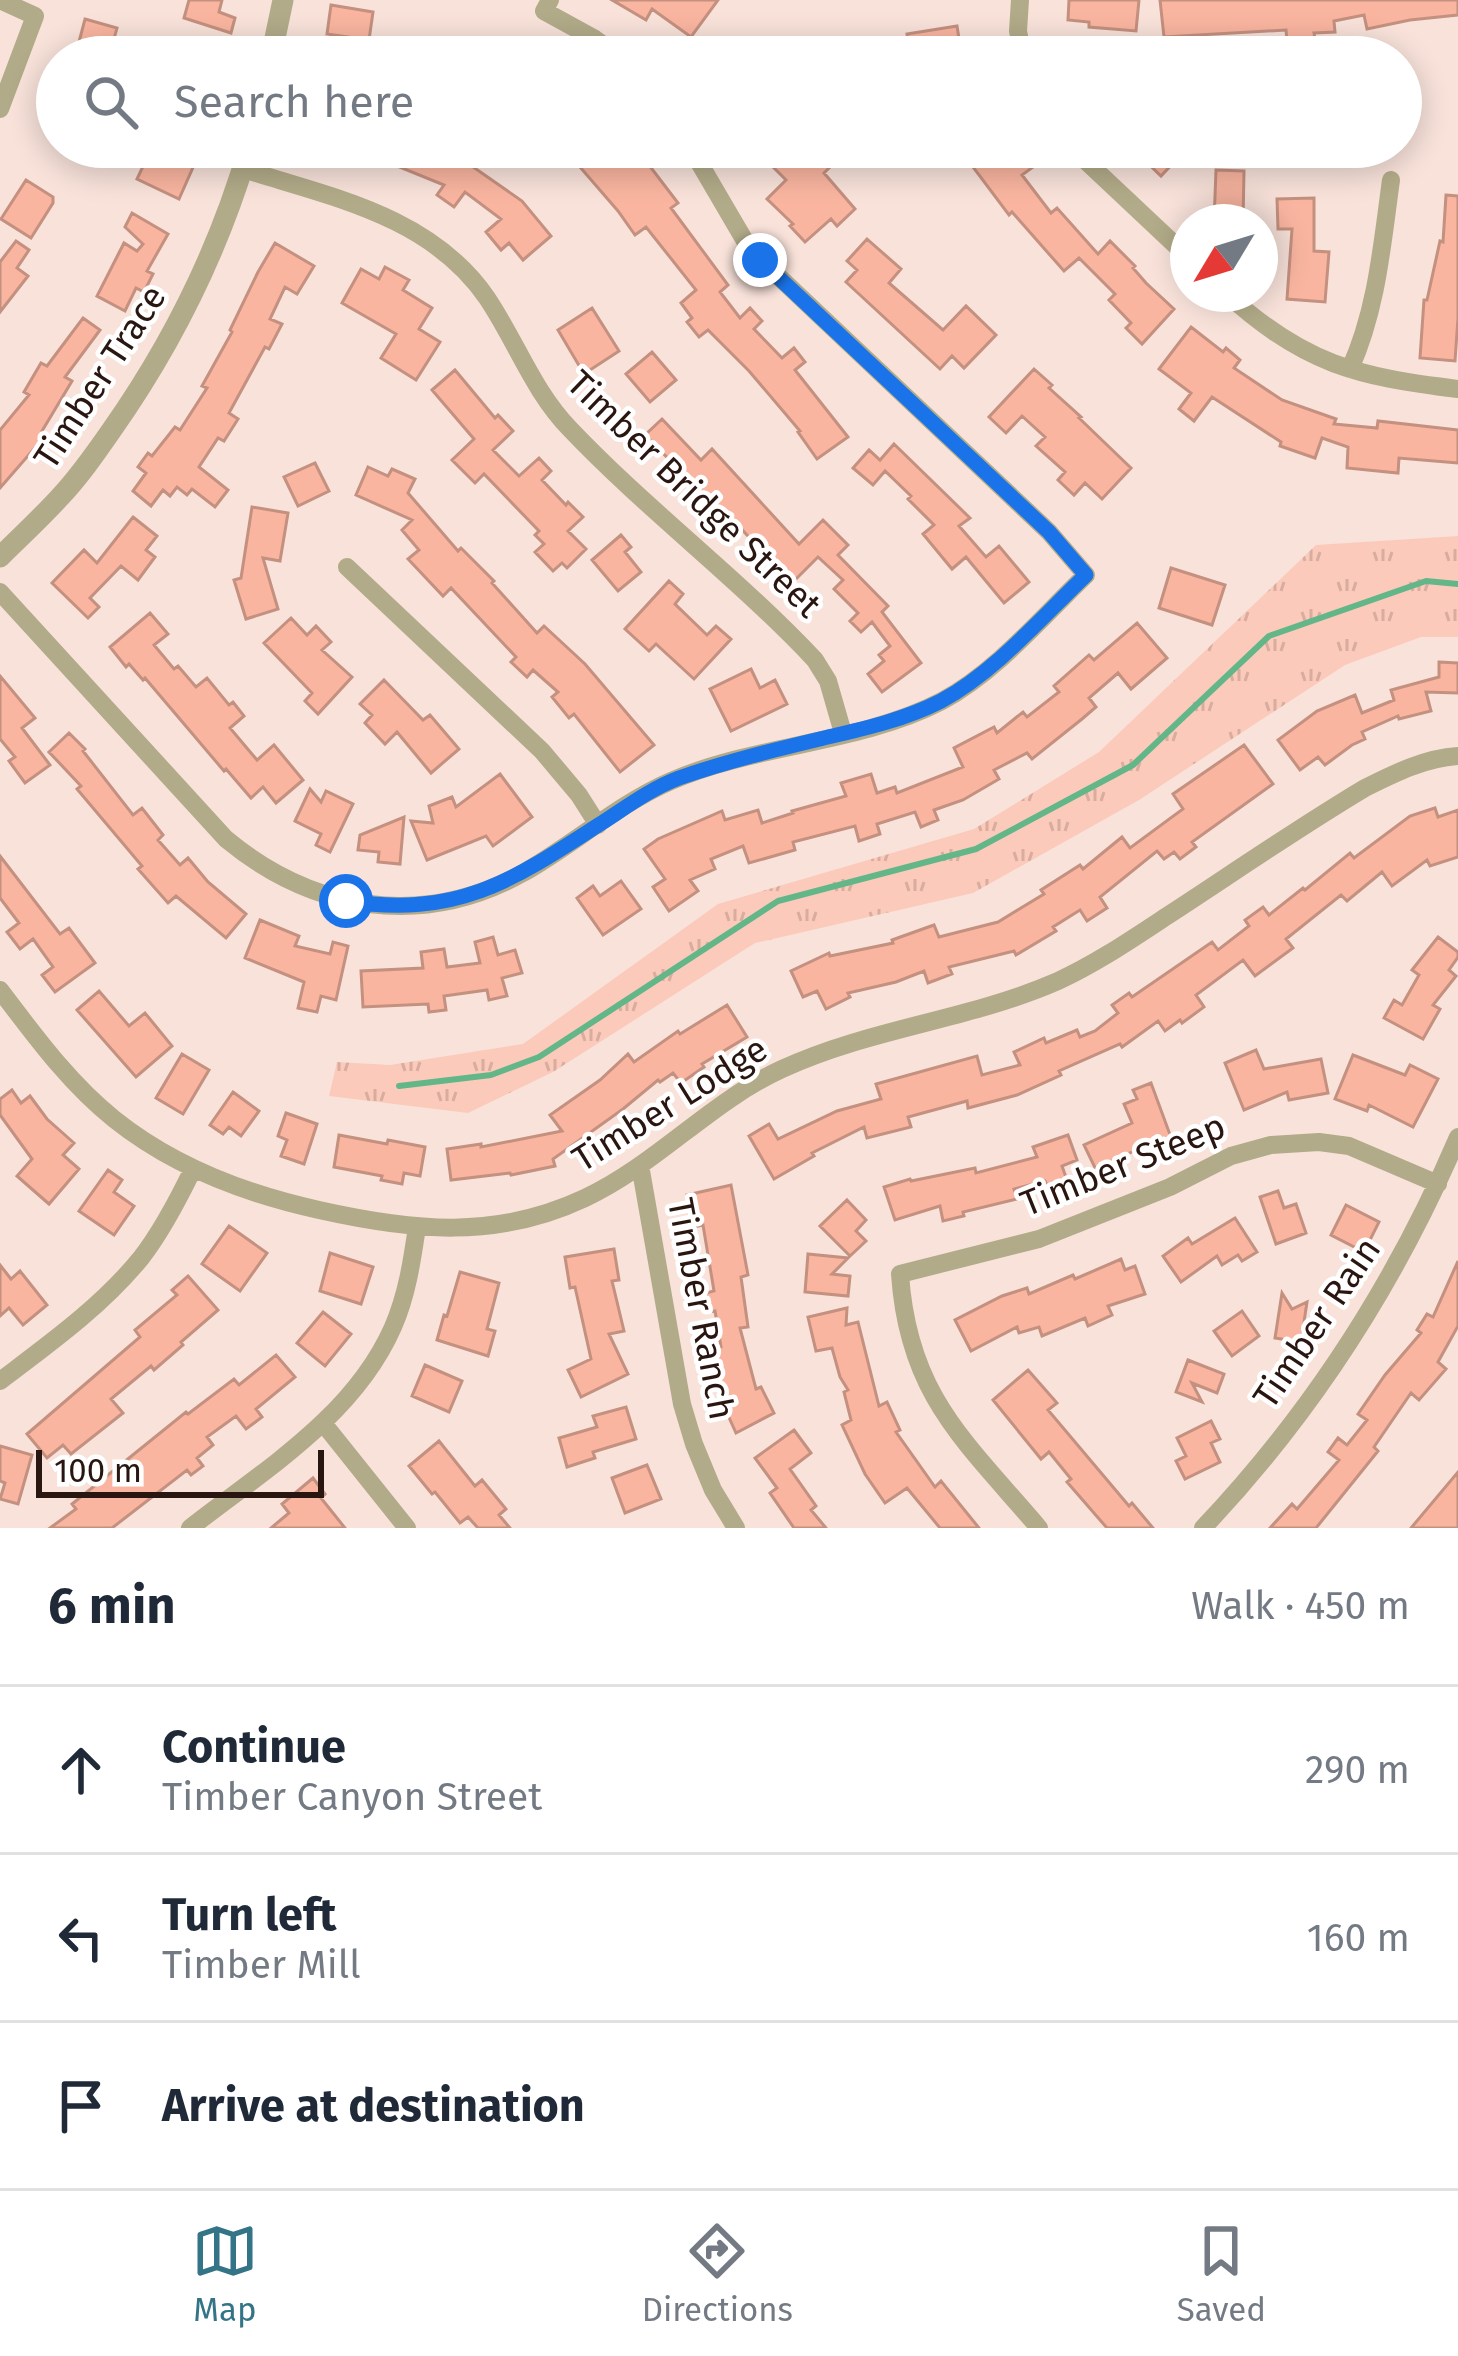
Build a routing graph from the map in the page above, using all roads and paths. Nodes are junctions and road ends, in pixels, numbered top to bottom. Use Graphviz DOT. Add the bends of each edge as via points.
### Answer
graph roads {
  1 [pos="283,0"];
  2 [pos="1020,0"];
  3 [pos="0,1"];
  4 [pos="547,6"];
  5 [pos="275,36"];
  6 [pos="590,36"];
  7 [pos="1019,36"];
  8 [pos="0,109"];
  9 [pos="243,168"];
  10 [pos="270,168"];
  11 [pos="703,168"];
  12 [pos="1093,168"];
  13 [pos="1390,180"];
  14 [pos="1170,240"];
  15 [pos="1248,312"];
  16 [pos="1350,369"];
  17 [pos="1458,389"];
  18 [pos="0,556"];
  19 [pos="346,567"];
  20 [pos="0,592"];
  21 [pos="843,734"];
  22 [pos="1458,756"];
  23 [pos="598,825"];
  24 [pos="0,990"];
  25 [pos="1458,1137"];
  26 [pos="640,1165"];
  27 [pos="193,1169"];
  28 [pos="1438,1184"];
  29 [pos="417,1227"];
  30 [pos="0,1382"];
  31 [pos="323,1423"];
  32 [pos="190,1528"];
  33 [pos="407,1528"];
  34 [pos="736,1528"];
  35 [pos="1039,1528"];
  36 [pos="1203,1528"];
  1 -- 5 [label="street"];
  2 -- 7 [label="street"];
  3 -- 8 [label="street" via="35,16"];
  4 -- 6 [label="street"];
  9 -- 18 [label="street, Timber Trace" via="188,308 151,373 83,470"];
  10 -- 21 [label="street, Timber Bridge Street" via="392,219 454,261 488,299 569,428 815,660"];
  11 -- 21 [label="street" via="760,260 1086,575 958,691"];
  12 -- 14 [label="street"];
  13 -- 16 [label="street" via="1377,284"];
  15 -- 16 [label="street" via="1281,340"];
  16 -- 17 [label="street"];
  19 -- 23 [label="street" via="542,751"];
  20 -- 23 [label="street" via="226,839 307,889 373,905 447,902 512,878"];
  21 -- 23 [label="street" via="675,779"];
  22 -- 26 [label="street, Timber Lodge" via="1365,788 1062,979 820,1052 737,1093"];
  24 -- 27 [label="street, Timber Lodge" via="89,1096"];
  25 -- 28 [label="street, Timber Rain"];
  26 -- 29 [label="street, Timber Lodge" via="536,1216"];
  26 -- 34 [label="street, Timber Ranch" via="682,1404 712,1490"];
  27 -- 29 [label="street, Timber Lodge" via="275,1200"];
  27 -- 30 [label="street" via="140,1258"];
  28 -- 35 [label="street, Timber Steep" via="1349,1146 1271,1145 1039,1238 900,1274 910,1343 936,1402"];
  28 -- 36 [label="street, Timber Rain" via="1373,1308 1317,1392"];
  29 -- 31 [label="street" via="404,1297 383,1348"];
  31 -- 32 [label="street"];
  31 -- 33 [label="street"];
}
